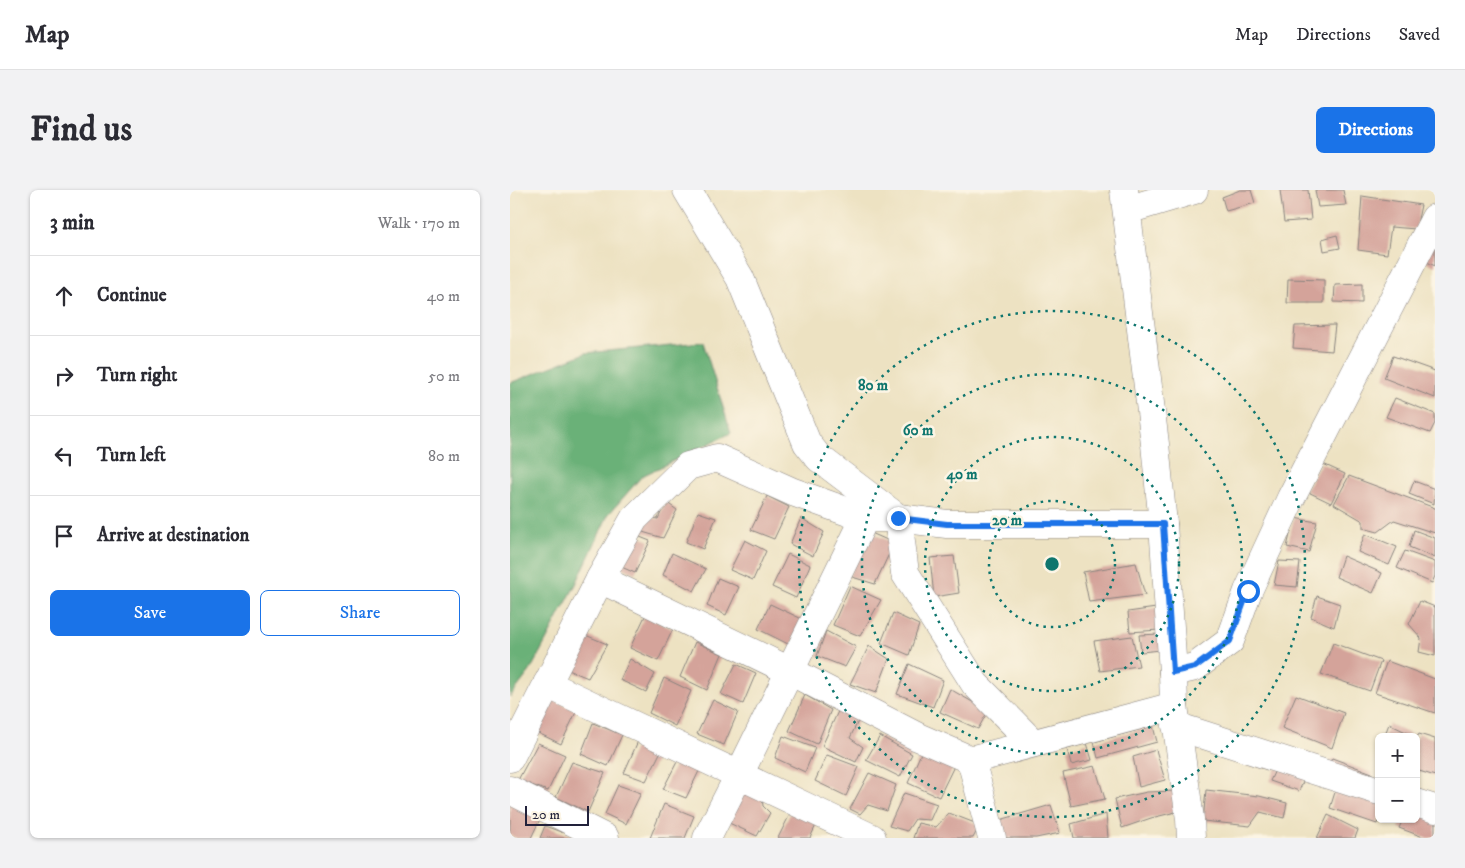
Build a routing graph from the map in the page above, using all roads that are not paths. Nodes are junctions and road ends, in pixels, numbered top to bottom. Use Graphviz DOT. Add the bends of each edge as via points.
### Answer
graph roads {
  1 [pos="687,190"];
  2 [pos="1194,190"];
  3 [pos="1125,200"];
  4 [pos="1435,218"];
  5 [pos="865,518"];
  6 [pos="898,518"];
  7 [pos="1163,524"];
  8 [pos="600,579"];
  9 [pos="790,671"];
  10 [pos="1173,672"];
  11 [pos="547,684"];
  12 [pos="1175,716"];
  13 [pos="1033,744"];
  14 [pos="510,758"];
  15 [pos="971,760"];
  16 [pos="739,775"];
  17 [pos="510,790"];
  18 [pos="1375,790"];
  19 [pos="1420,804"];
  20 [pos="1435,809"];
  21 [pos="845,832"];
  22 [pos="605,838"];
  23 [pos="707,838"];
  24 [pos="872,838"];
  25 [pos="992,838"];
  26 [pos="1191,838"];
  1 -- 6 [label="street" via="740,278 807,443 819,458"];
  2 -- 3 [label="street"];
  3 -- 7 [label="street"];
  4 -- 10 [label="street" via="1291,498 1248,591 1230,641 1195,667"];
  5 -- 6 [label="street"];
  5 -- 8 [label="street" via="794,492 717,458 688,466 634,519"];
  5 -- 9 [label="street"];
  6 -- 7 [label="street" via="947,524"];
  6 -- 13 [label="street" via="905,573 975,684"];
  7 -- 10 [label="street"];
  8 -- 9 [label="street"];
  8 -- 11 [label="street"];
  9 -- 15 [label="street" via="918,737"];
  9 -- 16 [label="street"];
  10 -- 12 [label="street"];
  11 -- 14 [label="street"];
  11 -- 16 [label="street"];
  12 -- 13 [label="street"];
  12 -- 18 [label="street"];
  12 -- 26 [label="street"];
  13 -- 15 [label="street"];
  15 -- 25 [label="street"];
  16 -- 21 [label="street"];
  16 -- 23 [label="street"];
  17 -- 22 [label="street"];
  19 -- 20 [label="street"];
  21 -- 24 [label="street"];
}
